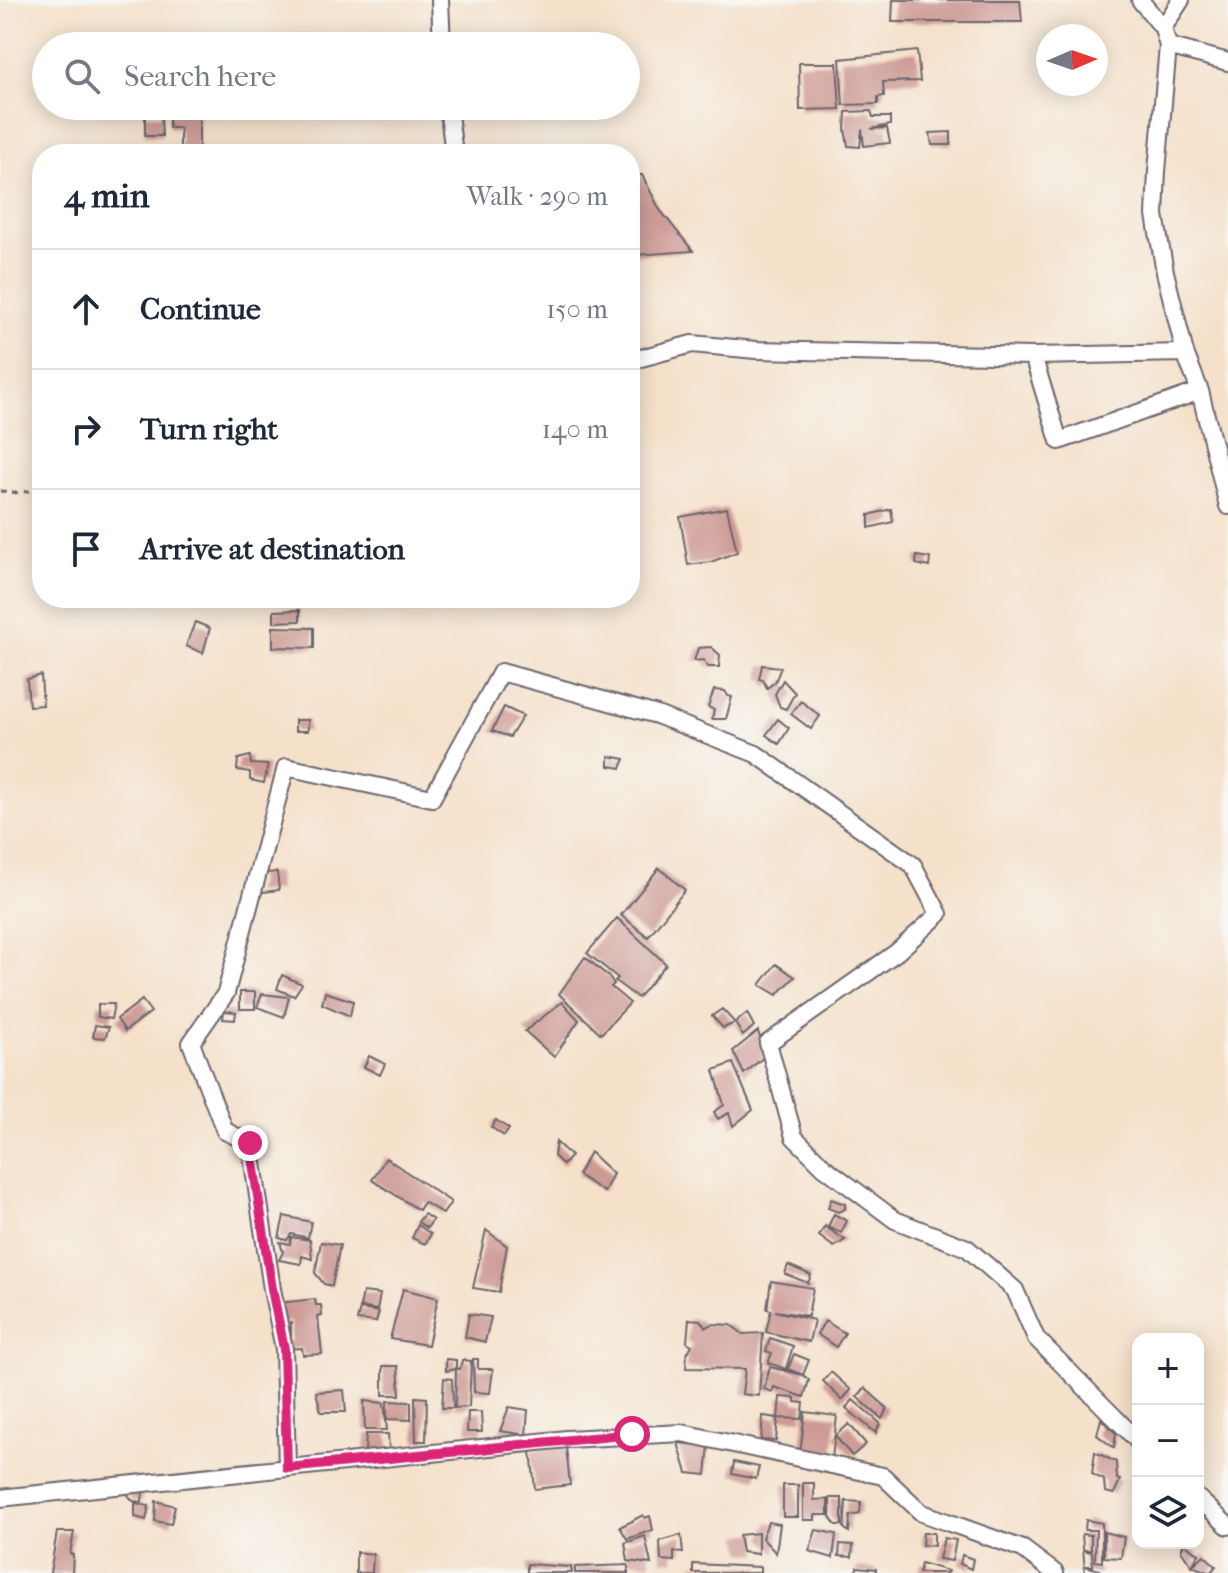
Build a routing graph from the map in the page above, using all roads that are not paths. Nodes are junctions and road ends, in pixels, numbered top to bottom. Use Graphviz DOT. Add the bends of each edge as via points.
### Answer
graph roads {
  1 [pos="440,0"];
  2 [pos="1140,0"];
  3 [pos="1181,0"];
  4 [pos="1163,28"];
  5 [pos="441,32"];
  6 [pos="1168,46"];
  7 [pos="1228,62"];
  8 [pos="450,120"];
  9 [pos="453,144"];
  10 [pos="1185,353"];
  11 [pos="1033,356"];
  12 [pos="640,358"];
  13 [pos="1200,391"];
  14 [pos="1225,478"];
  15 [pos="1228,506"];
  16 [pos="1132,1435"];
  17 [pos="287,1468"];
  18 [pos="0,1498"];
  19 [pos="1204,1504"];
  20 [pos="1228,1526"];
  21 [pos="1055,1573"];
  1 -- 5 [label="street"];
  2 -- 4 [label="street"];
  3 -- 4 [label="street"];
  4 -- 6 [label="street"];
  6 -- 7 [label="street"];
  6 -- 10 [label="street" via="1155,215"];
  8 -- 9 [label="street"];
  10 -- 11 [label="street"];
  10 -- 13 [label="street"];
  11 -- 12 [label="street" via="692,344"];
  11 -- 13 [label="street" via="1059,441"];
  13 -- 14 [label="street"];
  14 -- 15 [label="street"];
  16 -- 17 [label="street" via="1036,1338 1015,1290 967,1248 895,1220 824,1167 794,1137 768,1043 897,952 939,914 913,865 756,754 657,715 501,672 432,798 286,767 226,993 191,1043 225,1131 250,1143 284,1349"];
  17 -- 18 [label="street"];
  17 -- 21 [label="street" via="580,1438 682,1433 883,1476 922,1513 1023,1549"];
  19 -- 20 [label="street"];
}
